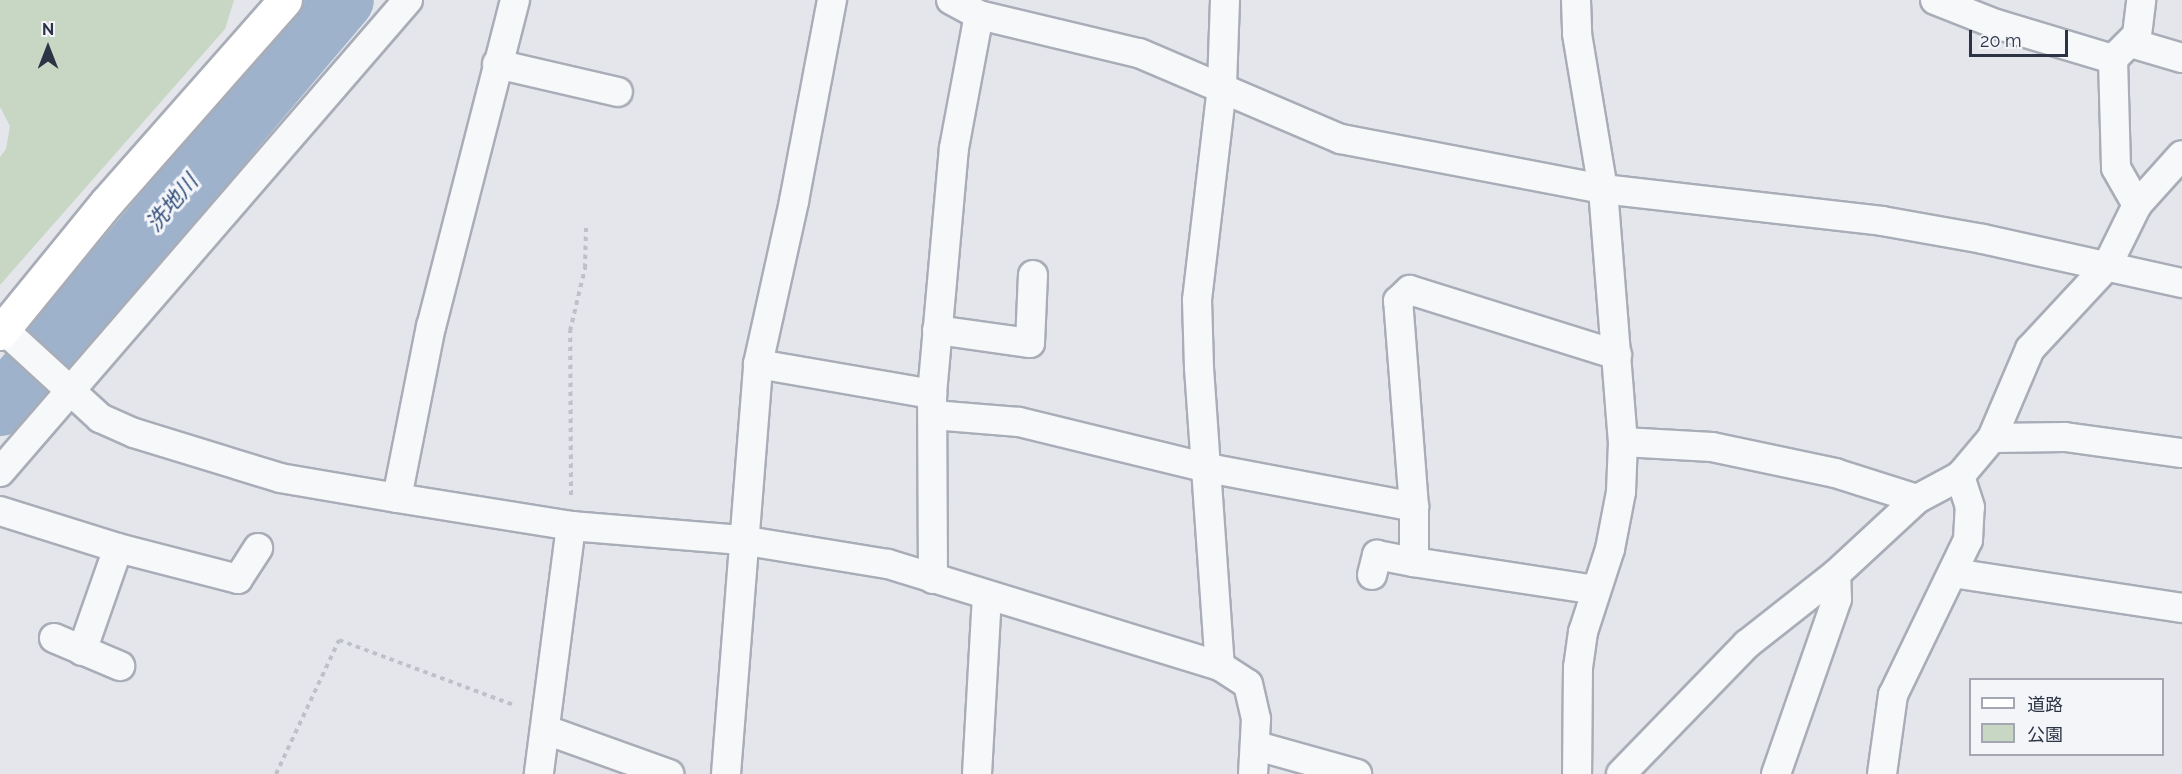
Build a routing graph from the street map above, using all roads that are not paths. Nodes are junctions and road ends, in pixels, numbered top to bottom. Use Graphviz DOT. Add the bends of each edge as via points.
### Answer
graph roads {
  1 [pos="285,0"];
  2 [pos="408,0"];
  3 [pos="515,0"];
  4 [pos="832,0"];
  5 [pos="1225,0"];
  6 [pos="1576,0"];
  7 [pos="1935,0"];
  8 [pos="2141,0"];
  9 [pos="967,6"];
  10 [pos="2122,51"];
  11 [pos="2182,58"];
  12 [pos="497,64"];
  13 [pos="1222,87"];
  14 [pos="618,92"];
  15 [pos="2182,155"];
  16 [pos="1603,189"];
  17 [pos="2137,205"];
  18 [pos="2107,266"];
  19 [pos="1033,275"];
  20 [pos="2182,283"];
  21 [pos="938,330"];
  22 [pos="7,335"];
  23 [pos="1617,355"];
  24 [pos="758,364"];
  25 [pos="63,386"];
  26 [pos="932,405"];
  27 [pos="1992,438"];
  28 [pos="1623,442"];
  29 [pos="2182,453"];
  30 [pos="1203,467"];
  31 [pos="0,472"];
  32 [pos="1960,476"];
  33 [pos="397,498"];
  34 [pos="1917,499"];
  35 [pos="1414,507"];
  36 [pos="0,512"];
  37 [pos="571,526"];
  38 [pos="741,540"];
  39 [pos="117,548"];
  40 [pos="258,548"];
  41 [pos="1414,562"];
  42 [pos="1953,573"];
  43 [pos="1836,574"];
  44 [pos="1372,575"];
  45 [pos="933,579"];
  46 [pos="1596,590"];
  47 [pos="987,596"];
  48 [pos="2182,608"];
  49 [pos="54,638"];
  50 [pos="82,651"];
  51 [pos="120,666"];
  52 [pos="1220,666"];
  53 [pos="547,724"];
  54 [pos="1257,746"];
  55 [pos="1350,773"];
  56 [pos="539,774"];
  57 [pos="669,774"];
  58 [pos="726,774"];
  59 [pos="977,774"];
  60 [pos="1253,774"];
  61 [pos="1577,774"];
  62 [pos="1621,774"];
  63 [pos="1776,774"];
  64 [pos="1882,774"];
  1 -- 22 [label="street" via="106,202"];
  2 -- 25 [label="street"];
  3 -- 12 [label="street"];
  4 -- 24 [label="street"];
  5 -- 13 [label="street"];
  6 -- 16 [label="street" via="1577,34"];
  7 -- 10 [label="street" via="1996,24"];
  8 -- 10 [label="street" via="2137,35"];
  9 -- 13 [label="street" via="1139,53"];
  9 -- 21 [label="street"];
  10 -- 11 [label="street"];
  10 -- 17 [label="street" via="2116,168"];
  12 -- 14 [label="street"];
  12 -- 33 [label="street" via="473,175 431,326"];
  13 -- 16 [label="street" via="1341,139"];
  13 -- 30 [label="street" via="1197,300"];
  15 -- 17 [label="street"];
  16 -- 18 [label="street" via="1882,221"];
  16 -- 23 [label="street"];
  17 -- 18 [label="street"];
  18 -- 20 [label="street"];
  18 -- 27 [label="street" via="2031,349"];
  19 -- 21 [label="street" via="1030,342"];
  21 -- 26 [label="street"];
  22 -- 25 [label="street"];
  23 -- 28 [label="street"];
  23 -- 35 [label="street" via="1410,290 1398,301"];
  24 -- 26 [label="street"];
  24 -- 38 [label="street"];
  25 -- 31 [label="street"];
  25 -- 33 [label="street" via="100,418 134,433 280,478"];
  26 -- 30 [label="street"];
  26 -- 45 [label="street"];
  27 -- 29 [label="street" via="2065,438"];
  27 -- 32 [label="street"];
  28 -- 34 [label="street" via="1712,447 1835,473"];
  28 -- 46 [label="street" via="1621,492 1610,549"];
  30 -- 35 [label="street"];
  30 -- 52 [label="street"];
  32 -- 34 [label="street"];
  32 -- 42 [label="street" via="1970,507 1968,540"];
  33 -- 37 [label="street"];
  34 -- 43 [label="street"];
  35 -- 41 [label="street"];
  36 -- 39 [label="street"];
  37 -- 38 [label="street"];
  37 -- 53 [label="street"];
  38 -- 45 [label="street" via="827,551"];
  38 -- 58 [label="street"];
  39 -- 40 [label="street" via="238,579"];
  39 -- 50 [label="street"];
  41 -- 44 [label="street" via="1377,555"];
  41 -- 46 [label="street"];
  42 -- 48 [label="street"];
  42 -- 64 [label="street" via="1893,695"];
  43 -- 62 [label="street" via="1747,645"];
  43 -- 63 [label="street" via="1837,599"];
  45 -- 47 [label="street"];
  46 -- 61 [label="street" via="1578,667"];
  47 -- 52 [label="street"];
  47 -- 59 [label="street"];
  49 -- 50 [label="street"];
  50 -- 51 [label="street"];
  52 -- 54 [label="street" via="1248,684"];
  53 -- 56 [label="street"];
  53 -- 57 [label="street"];
  54 -- 55 [label="street"];
  54 -- 60 [label="street"];
}
